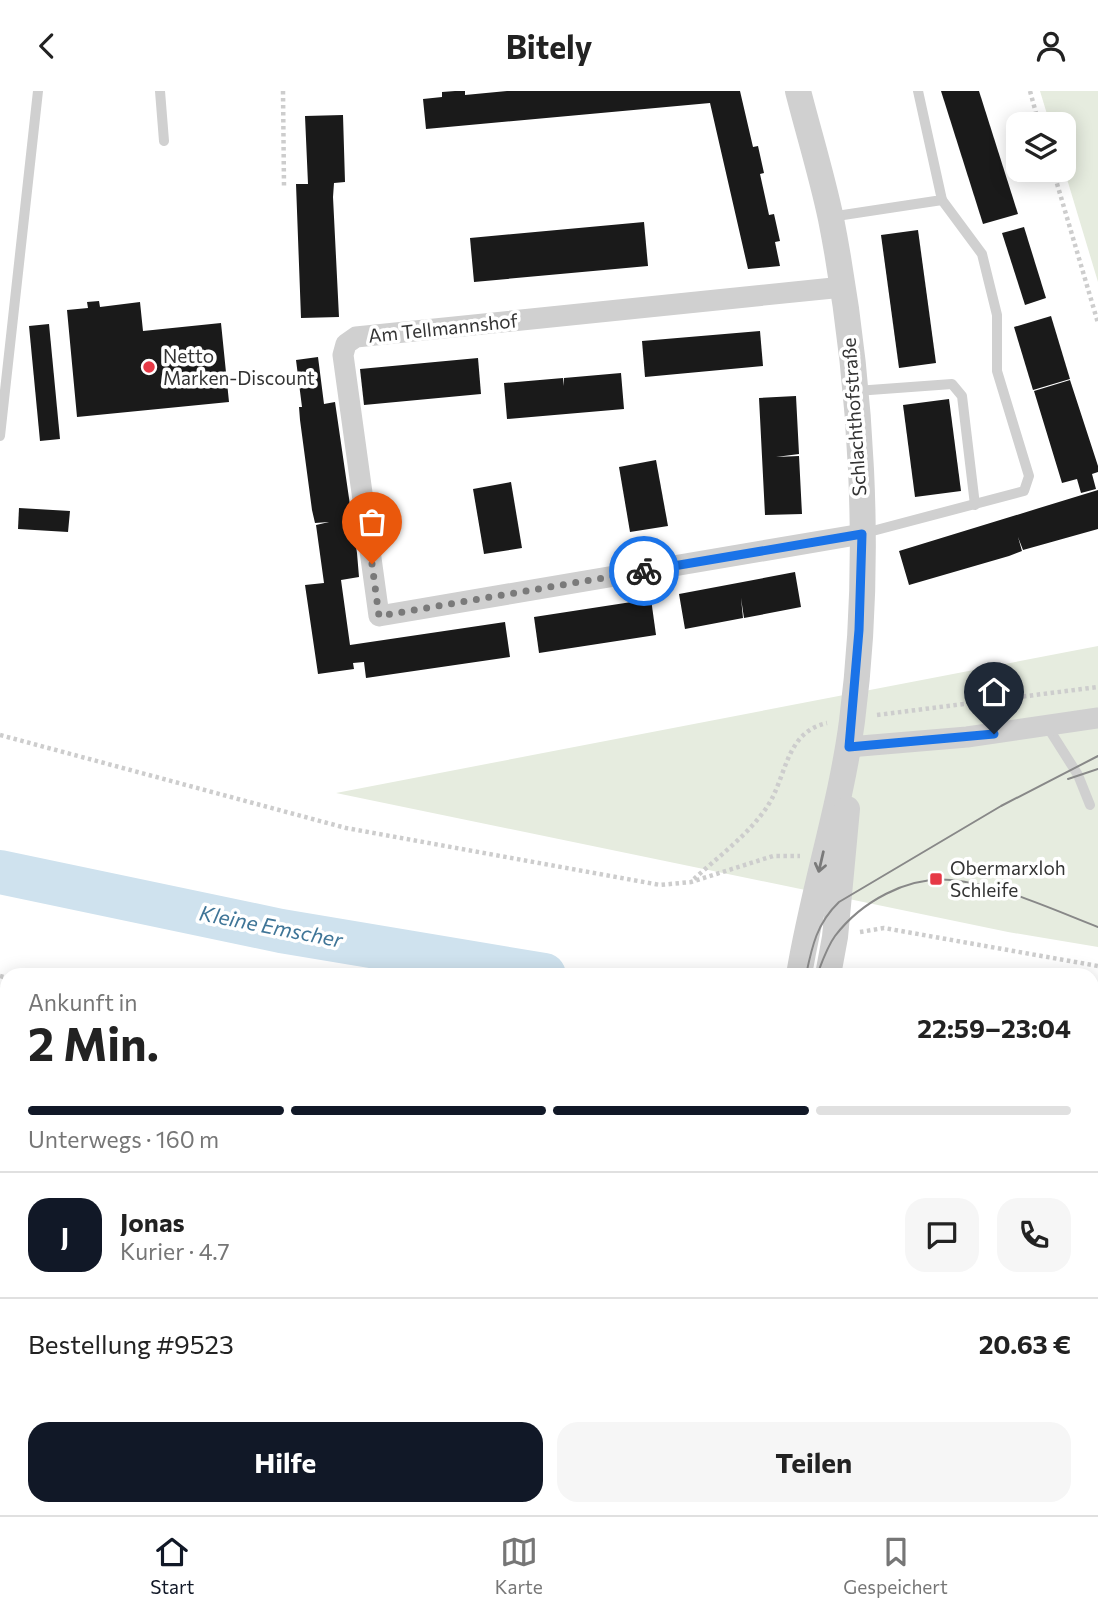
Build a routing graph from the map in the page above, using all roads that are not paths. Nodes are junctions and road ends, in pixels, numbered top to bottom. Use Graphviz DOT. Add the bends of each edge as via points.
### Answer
graph roads {
  1 [pos="38,91"];
  2 [pos="160,91"];
  3 [pos="798,91"];
  4 [pos="918,91"];
  5 [pos="164,141"];
  6 [pos="942,199"];
  7 [pos="830,217"];
  8 [pos="843,287"];
  9 [pos="854,391"];
  10 [pos="0,436"];
  11 [pos="975,505"];
  12 [pos="862,534"];
  13 [pos="1098,718"];
  14 [pos="1047,726"];
  15 [pos="849,747"];
  16 [pos="1090,805"];
  17 [pos="800,968"];
  18 [pos="829,968"];
  1 -- 10 [label="lane"];
  2 -- 5 [label="lane"];
  3 -- 7 [label="street, Schlachthofstraße"];
  4 -- 6 [label="lane"];
  6 -- 7 [label="lane"];
  6 -- 11 [label="lane" via="982,254 997,315 997,371 1029,476 1024,491"];
  7 -- 8 [label="street, Schlachthofstraße"];
  8 -- 9 [label="street, Schlachthofstraße"];
  8 -- 12 [label="street, Am Tellmannshof" via="355,337 346,344 343,355 379,616"];
  9 -- 11 [label="lane" via="952,384 962,395"];
  9 -- 12 [label="street, Schlachthofstraße"];
  11 -- 12 [label="lane"];
  12 -- 15 [label="street, Schlachthofstraße"];
  13 -- 14 [label="street"];
  14 -- 15 [label="street"];
  14 -- 16 [label="lane" via="1078,775"];
  15 -- 17 [label="street, Schlachthofstraße, one-way"];
  15 -- 18 [label="street, Schlachthofstraße" via="846,824"];
}
